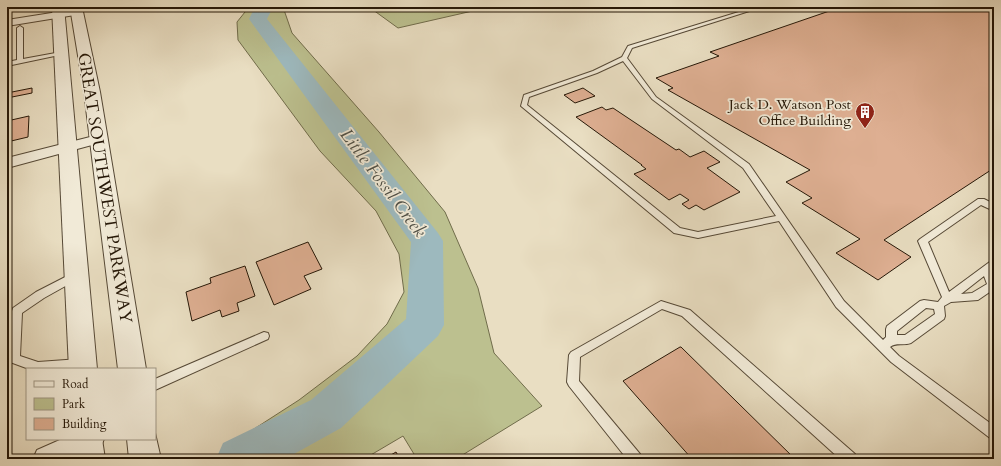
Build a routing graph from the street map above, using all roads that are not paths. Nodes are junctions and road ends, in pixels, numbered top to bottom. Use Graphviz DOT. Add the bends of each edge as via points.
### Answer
graph roads {
  1 [pos="760,7"];
  2 [pos="68,9"];
  3 [pos="7,17"];
  4 [pos="7,23"];
  5 [pos="20,28"];
  6 [pos="61,54"];
  7 [pos="624,58"];
  8 [pos="20,62"];
  9 [pos="7,64"];
  10 [pos="98,139"];
  11 [pos="68,147"];
  12 [pos="7,163"];
  13 [pos="994,208"];
  14 [pos="781,218"];
  15 [pos="990,266"];
  16 [pos="76,276"];
  17 [pos="943,302"];
  18 [pos="264,336"];
  19 [pos="892,339"];
  20 [pos="882,346"];
  21 [pos="83,366"];
  22 [pos="132,368"];
  23 [pos="156,385"];
  24 [pos="994,434"];
  25 [pos="142,440"];
  26 [pos="89,444"];
  27 [pos="46,459"];
  28 [pos="145,459"];
  29 [pos="635,459"];
  30 [pos="850,459"];
  1 -- 7 [label="lane" via="630,47"];
  2 -- 3 [label="street"];
  2 -- 4 [label="street"];
  2 -- 6 [label="street, GREAT SOUTHWEST PARKWAY"];
  2 -- 10 [label="street, GREAT SOUTHWEST PARKWAY" via="92,92"];
  5 -- 8 [label="lane"];
  6 -- 8 [label="lane"];
  6 -- 11 [label="street, GREAT SOUTHWEST PARKWAY"];
  7 -- 14 [label="lane" via="654,98 746,166"];
  7 -- 14 [label="lane" via="595,72 526,96 524,106 677,231 698,235"];
  8 -- 9 [label="lane"];
  10 -- 11 [label="street"];
  10 -- 22 [label="street, GREAT SOUTHWEST PARKWAY"];
  11 -- 12 [label="street"];
  11 -- 16 [label="street, GREAT SOUTHWEST PARKWAY"];
  13 -- 17 [label="lane" via="981,201 924,241"];
  14 -- 20 [label="lane" via="840,304"];
  15 -- 17 [label="lane"];
  15 -- 17 [label="lane" via="992,285 974,297"];
  16 -- 21 [label="street, GREAT SOUTHWEST PARKWAY"];
  16 -- 21 [label="lane" via="40,295 17,311 14,359 38,367"];
  17 -- 19 [label="lane" via="940,316 907,340"];
  17 -- 19 [label="lane" via="924,304 890,328"];
  18 -- 23 [label="lane"];
  19 -- 20 [label="lane"];
  20 -- 24 [label="lane" via="895,359"];
  25 -- 28 [label="street"];
  26 -- 27 [label="street"];
  29 -- 30 [label="lane" via="573,382 575,355 661,305 686,313"];
}
